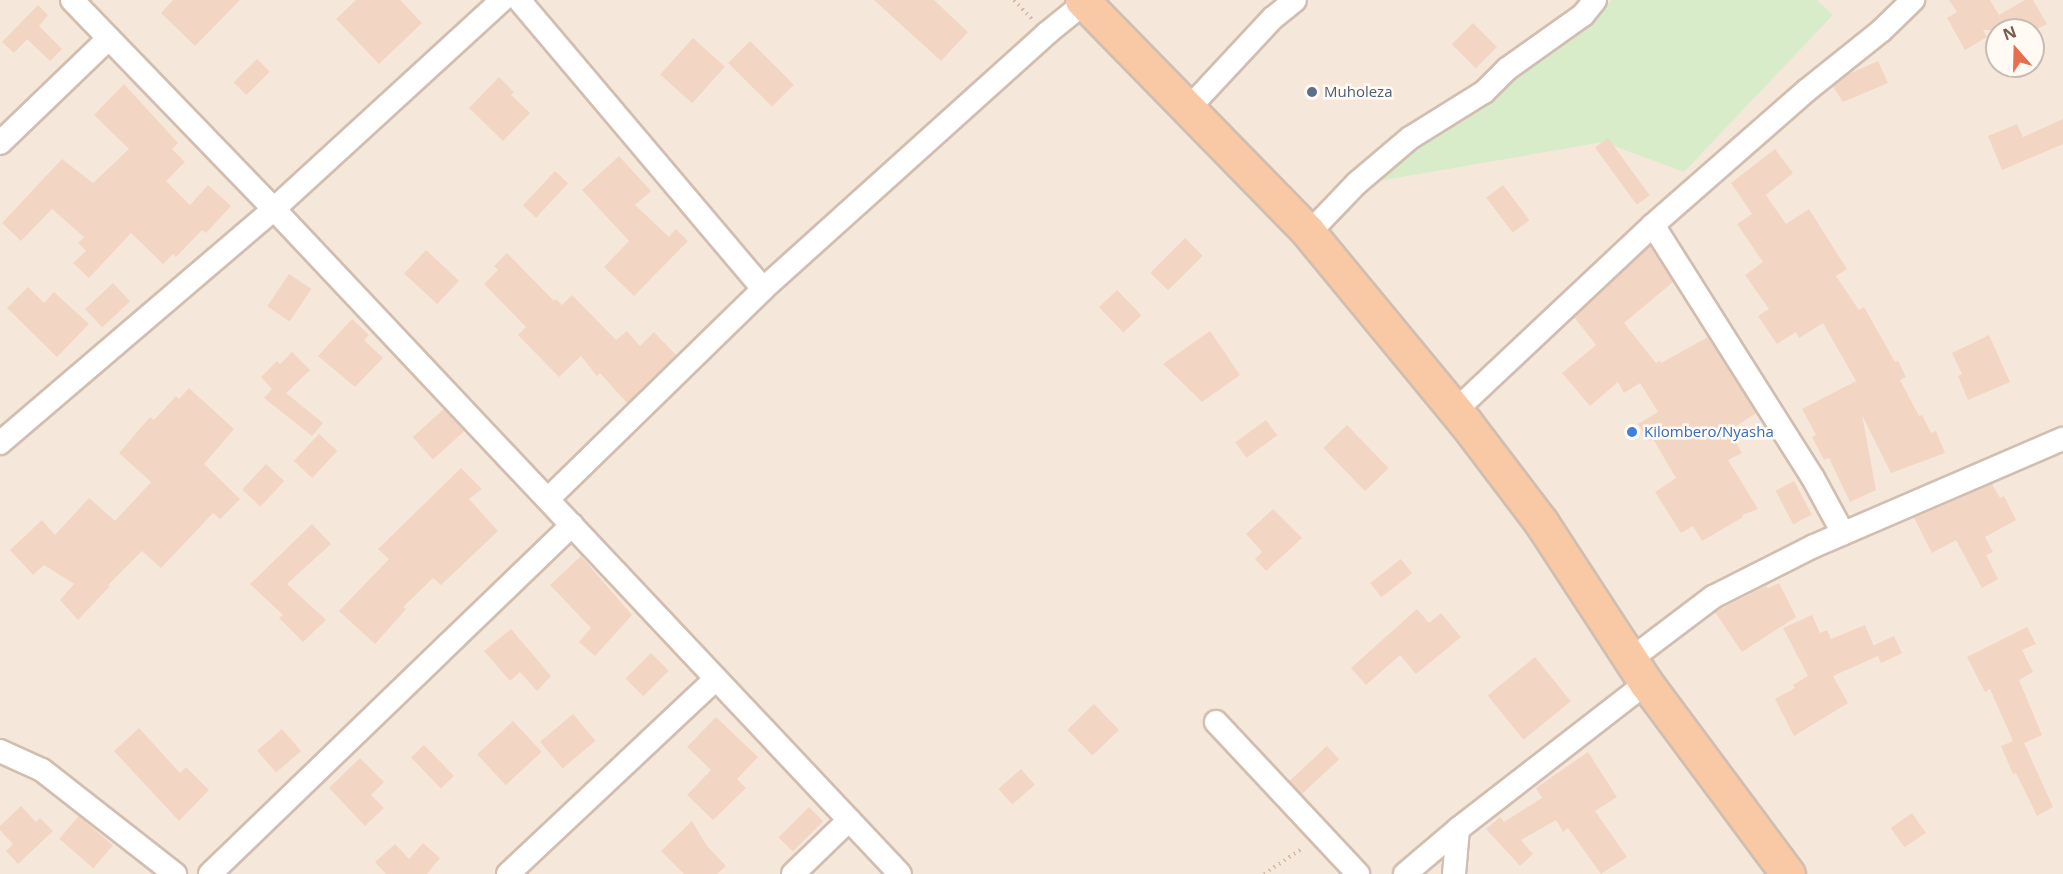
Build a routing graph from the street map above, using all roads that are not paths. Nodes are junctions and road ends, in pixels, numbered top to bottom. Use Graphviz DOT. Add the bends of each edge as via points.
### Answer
graph roads {
  1 [pos="72,0"];
  2 [pos="502,0"];
  3 [pos="519,0"];
  4 [pos="1295,0"];
  5 [pos="1595,0"];
  6 [pos="1913,0"];
  7 [pos="1085,1"];
  8 [pos="109,38"];
  9 [pos="1188,109"];
  10 [pos="0,143"];
  11 [pos="274,209"];
  12 [pos="1653,225"];
  13 [pos="1309,233"];
  14 [pos="763,289"];
  15 [pos="1455,411"];
  16 [pos="2063,439"];
  17 [pos="0,443"];
  18 [pos="548,500"];
  19 [pos="572,525"];
  20 [pos="1844,533"];
  21 [pos="1638,671"];
  22 [pos="716,679"];
  23 [pos="1216,722"];
  24 [pos="0,751"];
  25 [pos="849,820"];
  26 [pos="1458,829"];
  27 [pos="175,874"];
  28 [pos="210,874"];
  29 [pos="508,874"];
  30 [pos="793,874"];
  31 [pos="900,874"];
  32 [pos="1358,874"];
  33 [pos="1405,874"];
  34 [pos="1454,874"];
  35 [pos="1788,874"];
  1 -- 8 [label="street"];
  2 -- 11 [label="street"];
  3 -- 14 [label="street"];
  4 -- 9 [label="street" via="1273,18"];
  5 -- 13 [label="street" via="1583,15 1507,69 1484,92 1410,138 1357,183"];
  6 -- 12 [label="street"];
  7 -- 9 [label="highway"];
  7 -- 14 [label="street"];
  8 -- 10 [label="street"];
  8 -- 11 [label="street"];
  9 -- 13 [label="highway"];
  11 -- 17 [label="street"];
  11 -- 18 [label="street"];
  12 -- 15 [label="street"];
  12 -- 20 [label="street"];
  13 -- 15 [label="highway"];
  14 -- 18 [label="street"];
  15 -- 21 [label="highway" via="1541,522"];
  16 -- 20 [label="street"];
  18 -- 19 [label="street"];
  19 -- 22 [label="street"];
  19 -- 28 [label="street"];
  20 -- 21 [label="street" via="1713,597"];
  21 -- 26 [label="street"];
  21 -- 35 [label="highway"];
  22 -- 25 [label="street"];
  22 -- 29 [label="street"];
  23 -- 32 [label="street"];
  24 -- 27 [label="street" via="42,770"];
  25 -- 30 [label="street"];
  25 -- 31 [label="street"];
  26 -- 33 [label="street"];
  26 -- 34 [label="street"];
}
